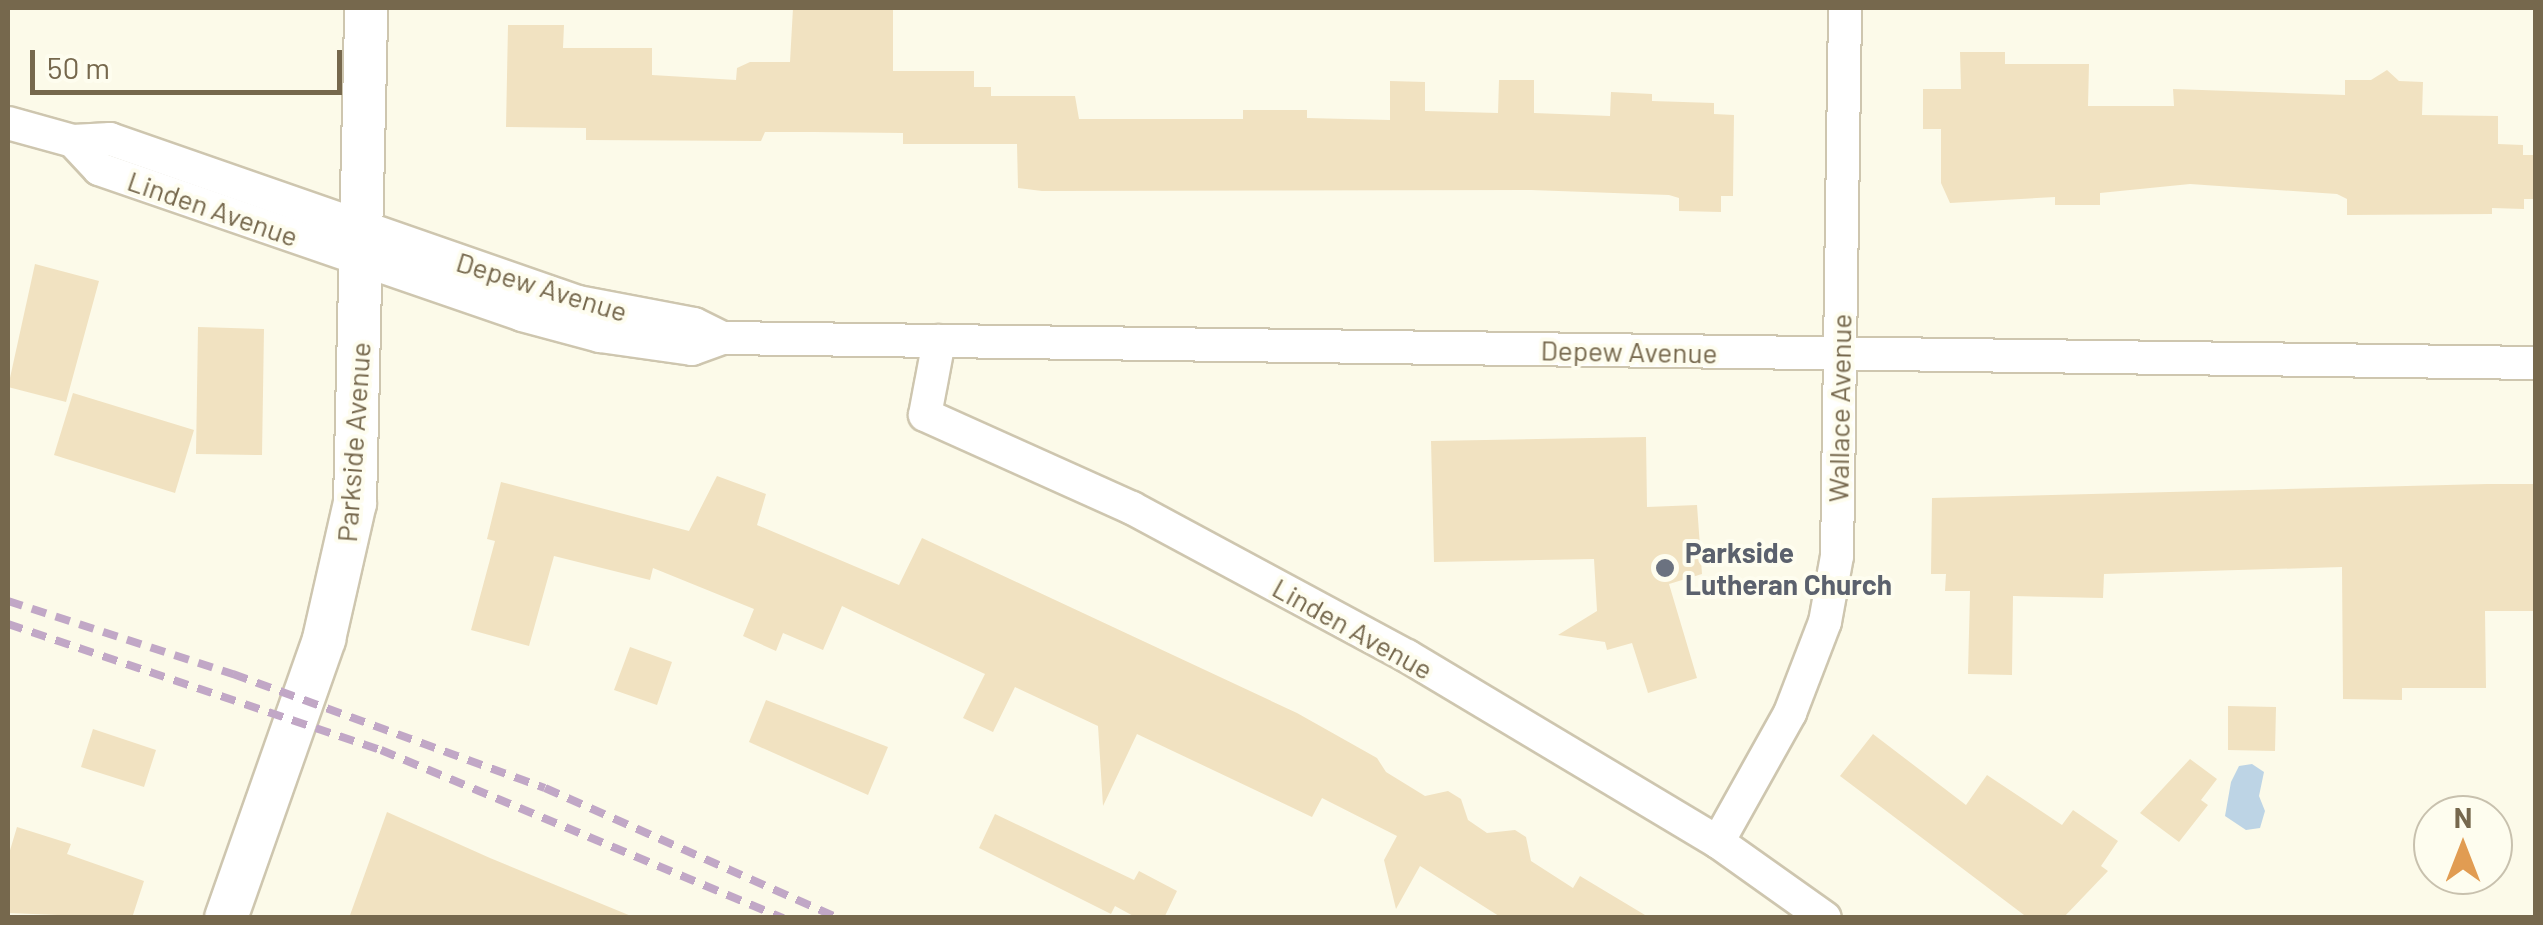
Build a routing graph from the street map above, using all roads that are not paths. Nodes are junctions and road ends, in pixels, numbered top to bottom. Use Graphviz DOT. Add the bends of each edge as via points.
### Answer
graph roads {
  1 [pos="366,8"];
  2 [pos="1845,8"];
  3 [pos="8,123"];
  4 [pos="74,141"];
  5 [pos="362,244"];
  6 [pos="939,341"];
  7 [pos="1840,354"];
  8 [pos="2536,364"];
  9 [pos="1718,842"];
  10 [pos="226,918"];
  11 [pos="1825,918"];
  1 -- 5 [label="street, Parkside Avenue"];
  2 -- 7 [label="street, Wallace Avenue"];
  3 -- 4 [label="street, Linden Avenue"];
  4 -- 5 [label="street, Linden Avenue" via="110,139"];
  4 -- 5 [label="street, Linden Avenue" via="99,169"];
  5 -- 6 [label="street, Depew Avenue" via="600,336 692,349 723,338"];
  5 -- 10 [label="street, Parkside Avenue" via="355,503 343,574"];
  6 -- 7 [label="street, Depew Avenue"];
  6 -- 9 [label="street, Linden Avenue" via="925,415 1036,461 1247,569"];
  7 -- 8 [label="street, Depew Avenue"];
  7 -- 9 [label="street, Wallace Avenue" via="1837,556 1825,622 1790,714"];
  9 -- 11 [label="street, Linden Avenue"];
}
